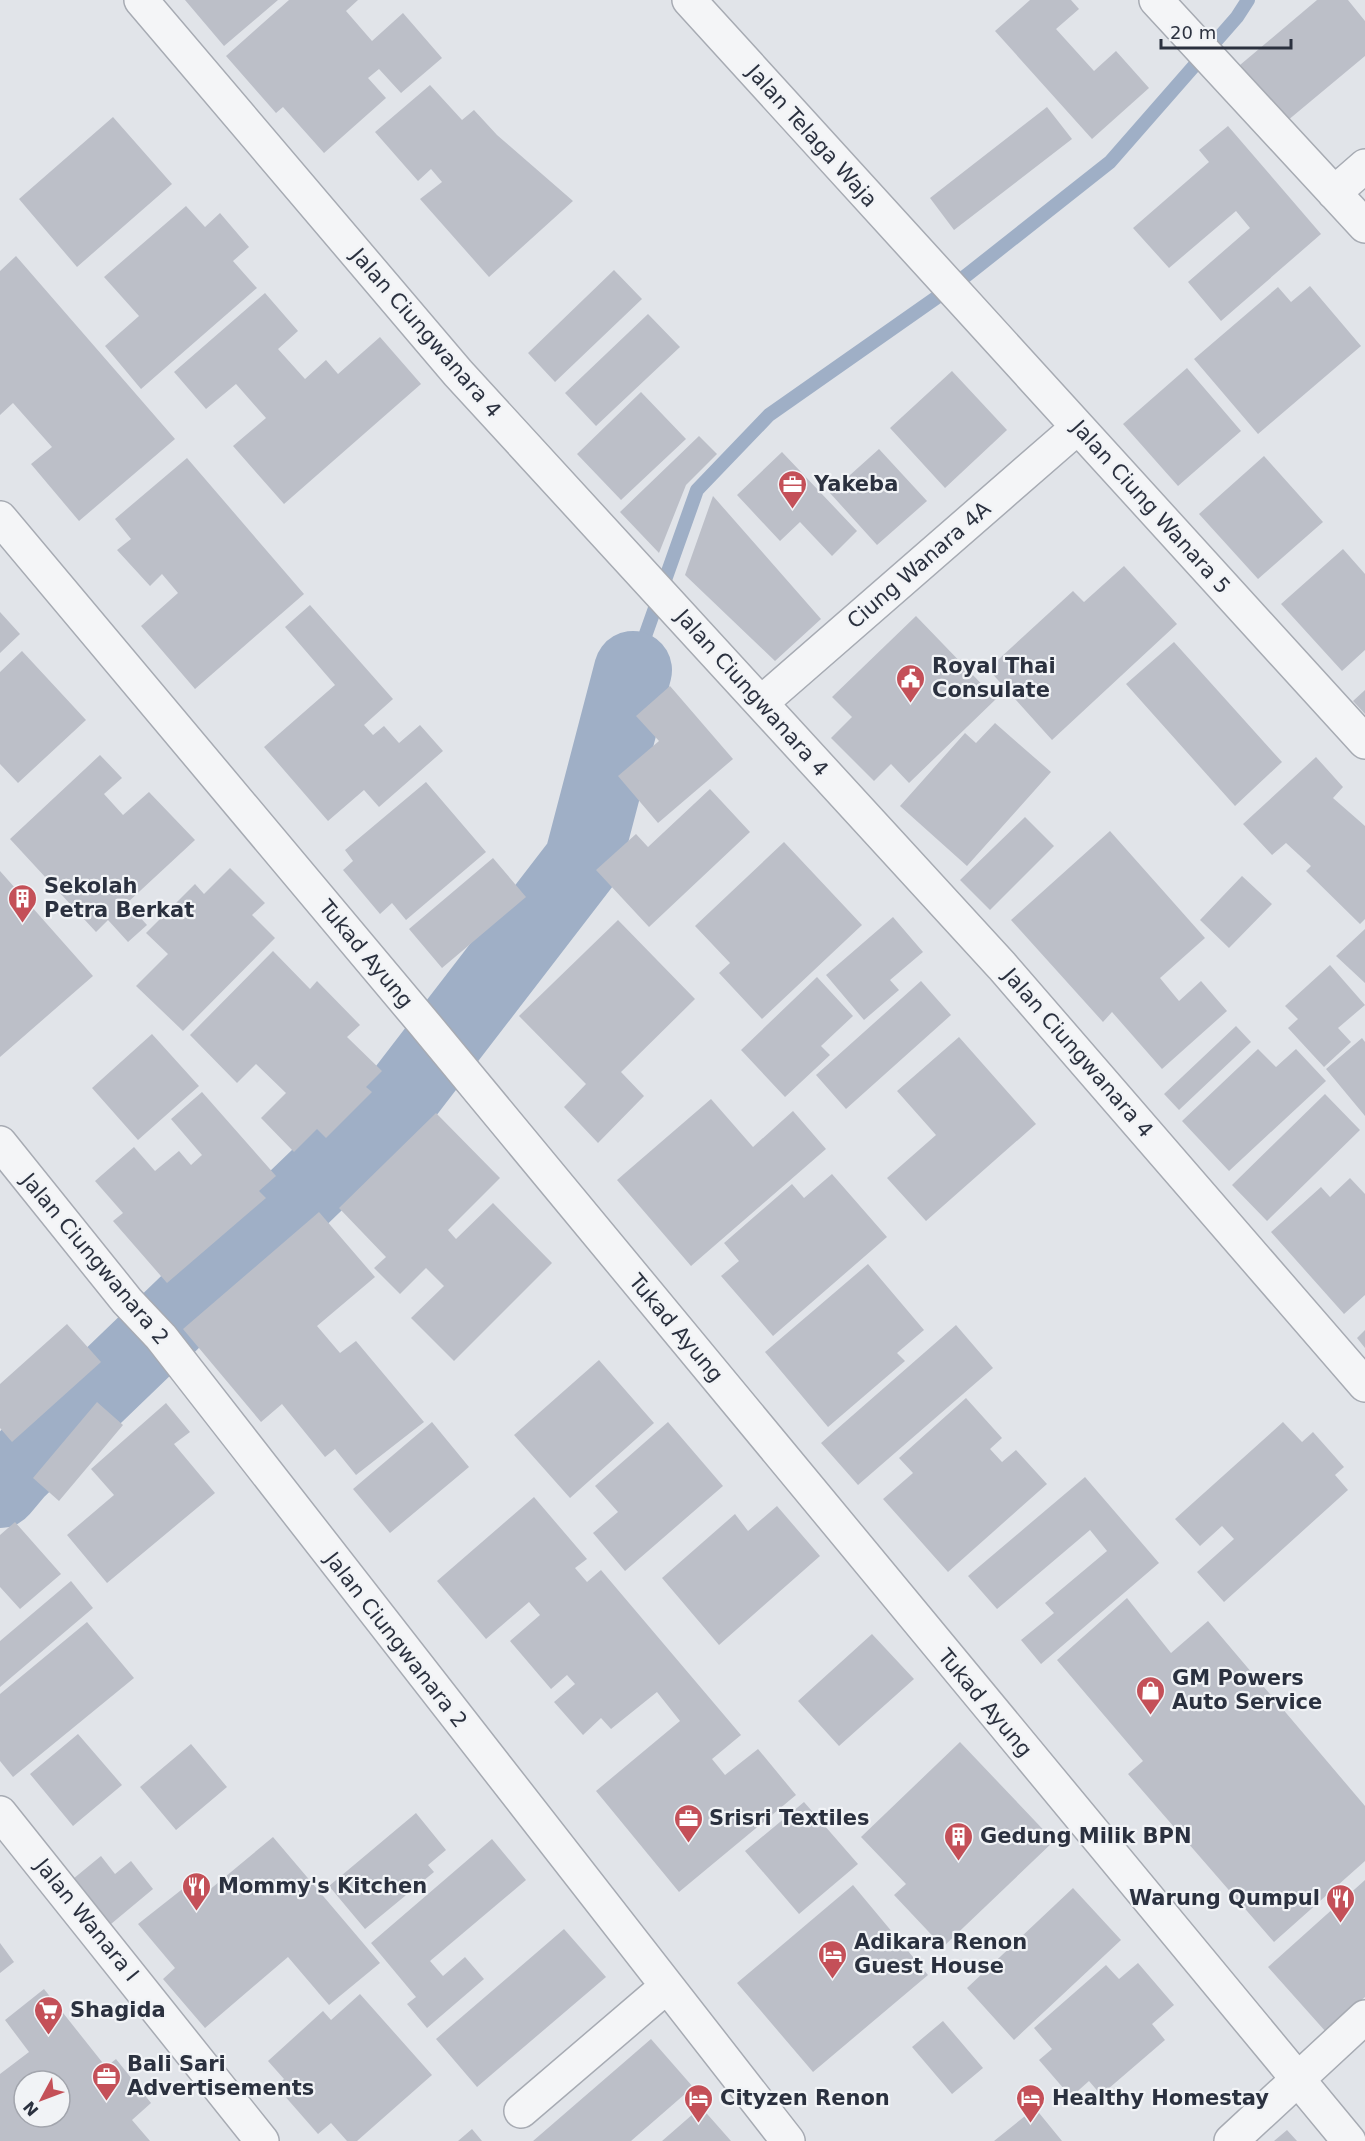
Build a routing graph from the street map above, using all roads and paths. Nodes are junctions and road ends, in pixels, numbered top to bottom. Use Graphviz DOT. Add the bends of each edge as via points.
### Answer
graph roads {
  1 [pos="141,0"];
  2 [pos="689,0"];
  3 [pos="1156,0"];
  4 [pos="1365,166"];
  5 [pos="1334,193"];
  6 [pos="1365,226"];
  7 [pos="936,273"];
  8 [pos="1078,427"];
  9 [pos="0,518"];
  10 [pos="761,703"];
  11 [pos="1365,742"];
  12 [pos="0,1143"];
  13 [pos="1365,1385"];
  14 [pos="0,1813"];
  15 [pos="666,1988"];
  16 [pos="1365,2017"];
  17 [pos="1297,2080"];
  18 [pos="521,2110"];
  19 [pos="262,2141"];
  20 [pos="788,2141"];
  21 [pos="1231,2141"];
  22 [pos="1349,2141"];
  1 -- 10 [label="street, Jalan Ciungwanara 4" via="458,373"];
  2 -- 7 [label="street, Jalan Telaga Waja"];
  3 -- 5 [label="street"];
  4 -- 5 [label="street"];
  5 -- 6 [label="street"];
  7 -- 8 [label="street, Jalan Ciung Wanara 5"];
  8 -- 10 [label="street, Ciung Wanara 4A"];
  8 -- 11 [label="street, Jalan Ciung Wanara 5"];
  9 -- 17 [label="street, Tukad Ayung" via="422,1021"];
  10 -- 13 [label="street, Jalan Ciungwanara 4" via="1002,966"];
  12 -- 15 [label="street, Jalan Ciungwanara 2" via="127,1301 161,1337"];
  14 -- 19 [label="street, Jalan Wanara I"];
  15 -- 18 [label="street"];
  15 -- 20 [label="street, Jalan Ciungwanara 2"];
  16 -- 17 [label="street"];
  17 -- 21 [label="street"];
  17 -- 22 [label="street, Tukad Ayung"];
}
